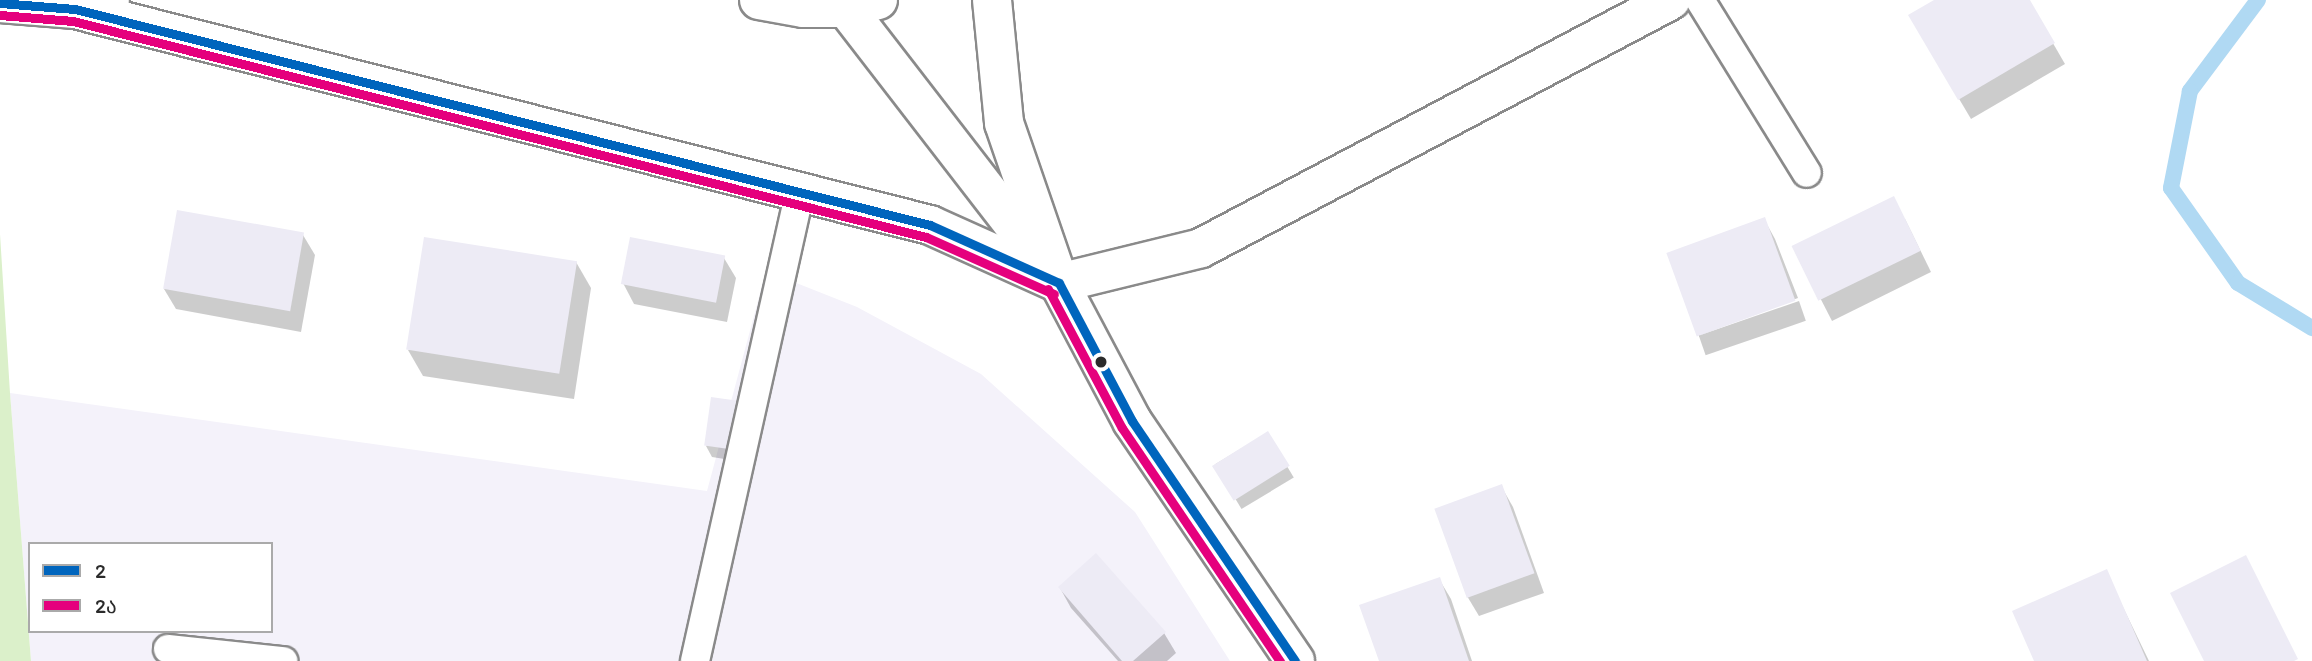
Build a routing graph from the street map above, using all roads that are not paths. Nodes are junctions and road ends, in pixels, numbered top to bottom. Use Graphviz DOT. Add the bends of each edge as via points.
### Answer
graph roads {
  1 [pos="760,0"];
  2 [pos="992,0"];
  3 [pos="1671,0"];
  4 [pos="1700,0"];
  5 [pos="0,3"];
  6 [pos="95,3"];
  7 [pos="862,4"];
  8 [pos="1807,173"];
  9 [pos="800,192"];
  10 [pos="1059,283"];
  11 [pos="168,649"];
  12 [pos="283,661"];
  13 [pos="695,661"];
  14 [pos="1295,661"];
  1 -- 7 [label="street" via="803,8"];
  2 -- 10 [label="street" via="1004,123"];
  3 -- 10 [label="street" via="1200,248"];
  4 -- 8 [label="lane"];
  5 -- 6 [label="street"];
  6 -- 9 [label="street"];
  7 -- 10 [label="street"];
  9 -- 10 [label="street" via="930,225"];
  9 -- 13 [label="lane"];
  10 -- 14 [label="street" via="1132,421"];
  11 -- 12 [label="lane"];
}
